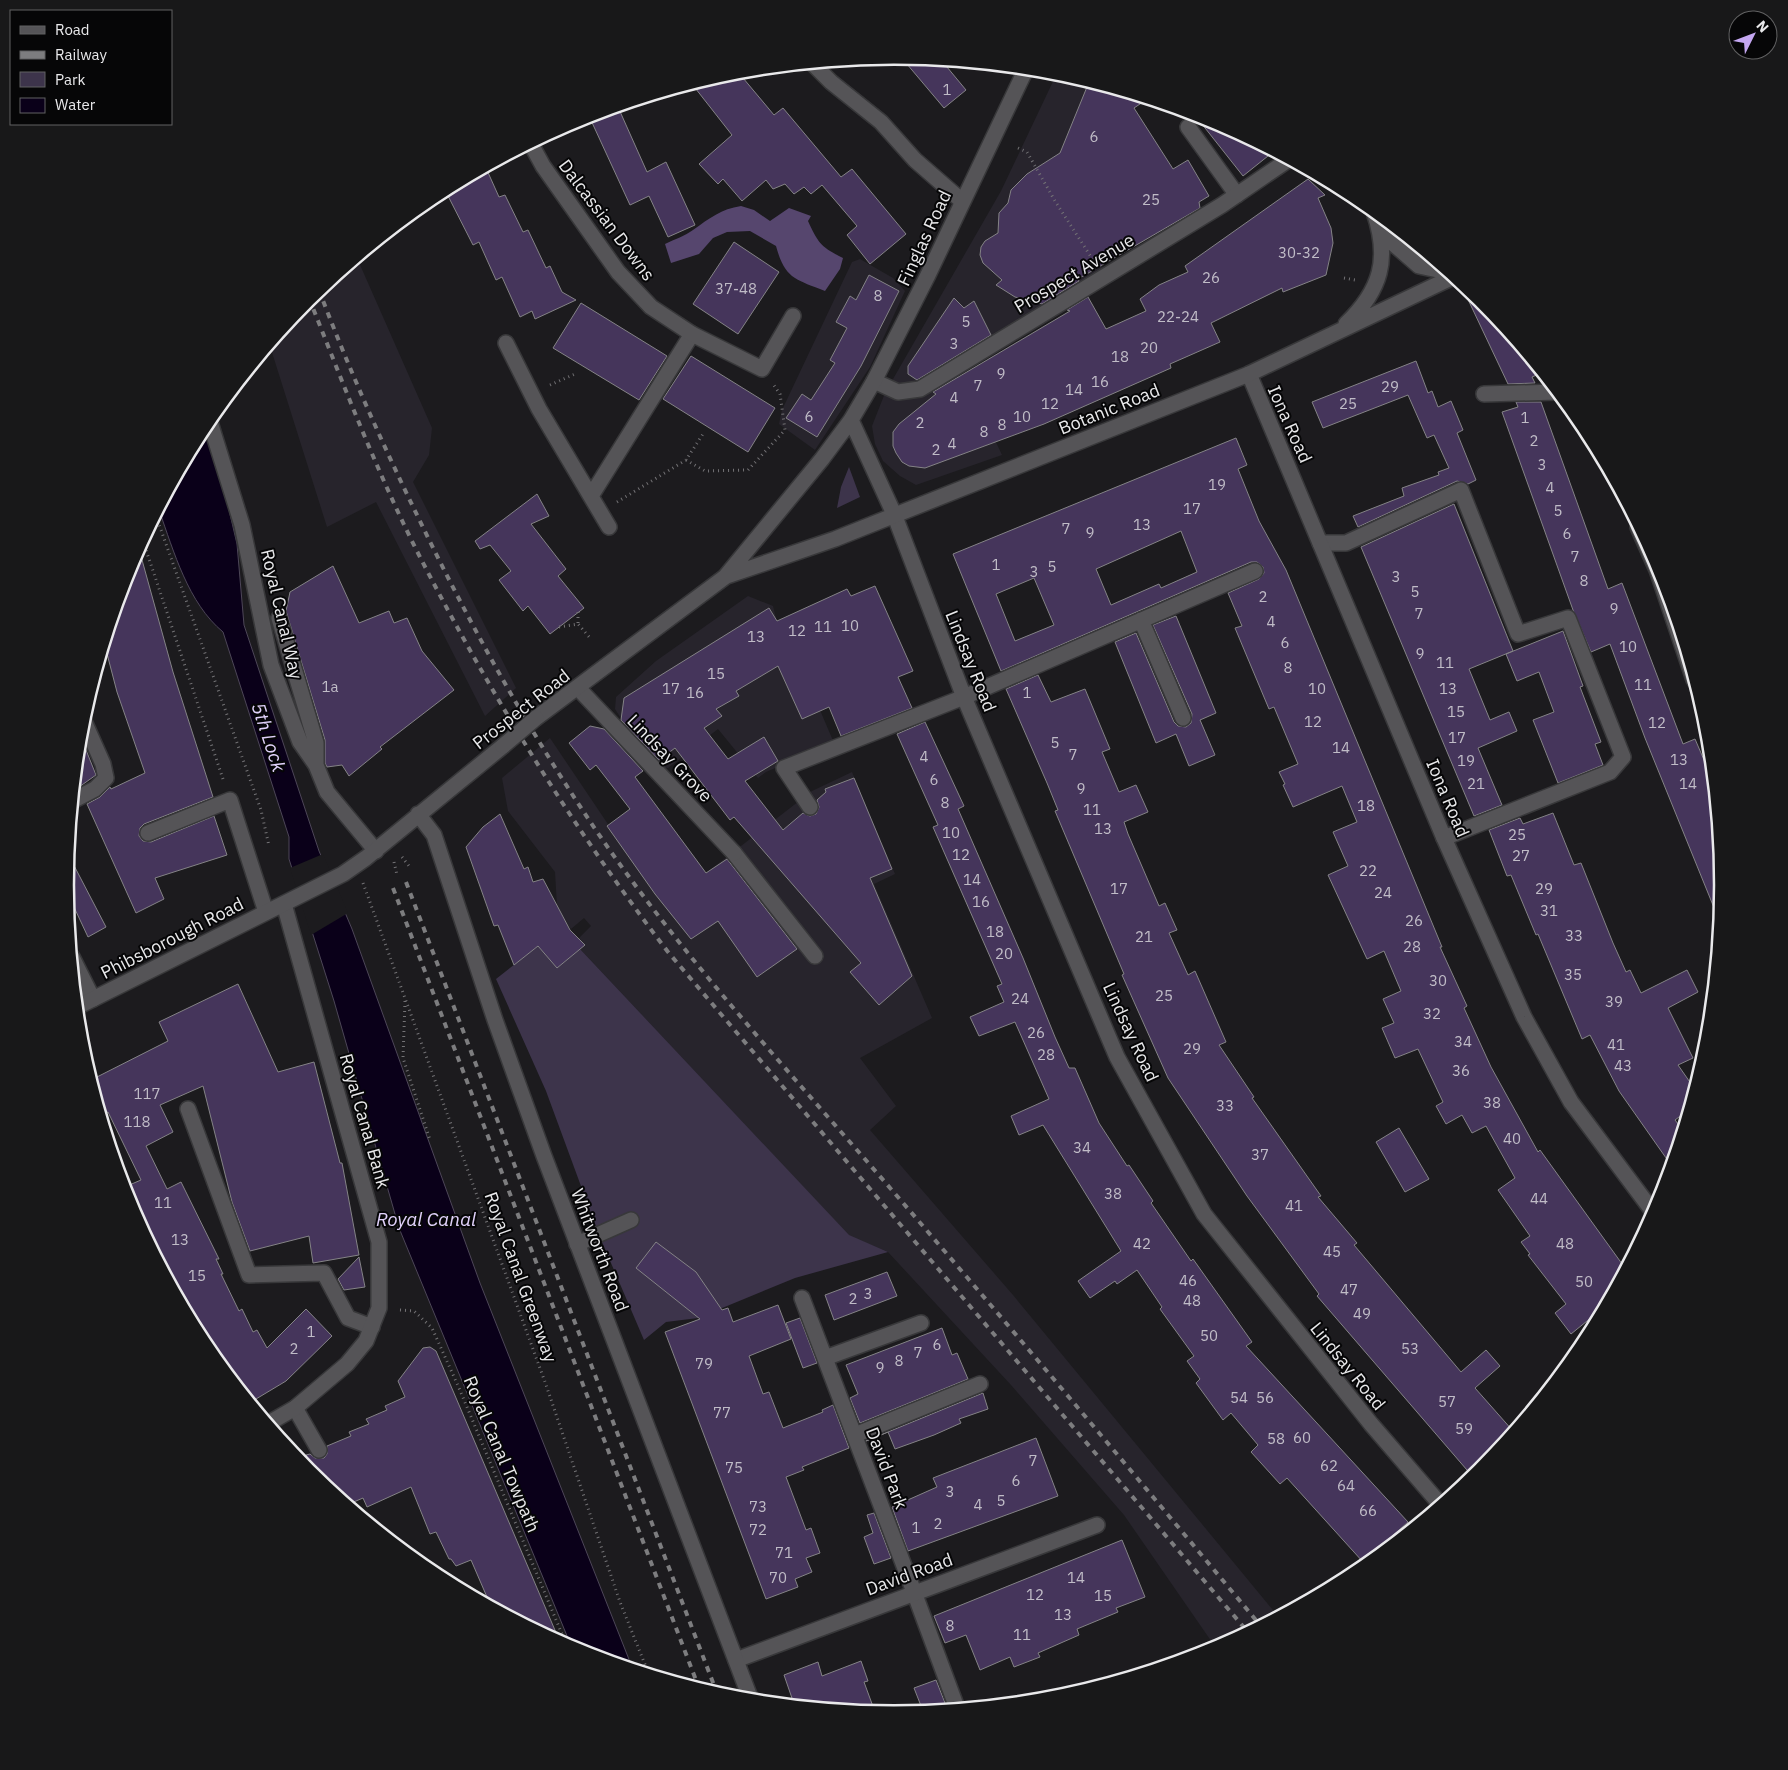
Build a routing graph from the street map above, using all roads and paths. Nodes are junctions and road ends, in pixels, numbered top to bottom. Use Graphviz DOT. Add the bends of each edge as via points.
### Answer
graph roads {
  1 [pos="818,69"];
  2 [pos="1023,76"];
  3 [pos="1188,127"];
  4 [pos="1018,148"];
  5 [pos="533,149"];
  6 [pos="1283,164"];
  7 [pos="1237,195"];
  8 [pos="962,201"];
  9 [pos="1378,223"];
  10 [pos="1381,233"];
  11 [pos="1095,264"];
  12 [pos="1437,270"];
  13 [pos="1447,280"];
  14 [pos="793,316"];
  15 [pos="692,334"];
  16 [pos="1336,334"];
  17 [pos="506,344"];
  18 [pos="762,369"];
  19 [pos="575,374"];
  20 [pos="1249,374"];
  21 [pos="874,381"];
  22 [pos="1549,392"];
  23 [pos="531,394"];
  24 [pos="1484,394"];
  25 [pos="851,420"];
  26 [pos="212,429"];
  27 [pos="703,434"];
  28 [pos="686,460"];
  29 [pos="591,496"];
  30 [pos="600,512"];
  31 [pos="894,514"];
  32 [pos="159,523"];
  33 [pos="609,527"];
  34 [pos="1320,543"];
  35 [pos="146,550"];
  36 [pos="1255,570"];
  37 [pos="725,576"];
  38 [pos="578,612"];
  39 [pos="279,618"];
  40 [pos="1141,620"];
  41 [pos="578,624"];
  42 [pos="558,627"];
  43 [pos="591,639"];
  44 [pos="578,688"];
  45 [pos="964,697"];
  46 [pos="1183,718"];
  47 [pos="89,732"];
  48 [pos="316,765"];
  49 [pos="220,771"];
  50 [pos="79,797"];
  51 [pos="810,807"];
  52 [pos="418,814"];
  53 [pos="148,833"];
  54 [pos="1444,838"];
  55 [pos="269,849"];
  56 [pos="376,851"];
  57 [pos="402,857"];
  58 [pos="409,866"];
  59 [pos="343,874"];
  60 [pos="364,884"];
  61 [pos="284,904"];
  62 [pos="266,912"];
  63 [pos="815,956"];
  64 [pos="79,971"];
  65 [pos="405,998"];
  66 [pos="93,999"];
  67 [pos="83,1004"];
  68 [pos="188,1109"];
  69 [pos="430,1140"];
  70 [pos="1649,1206"];
  71 [pos="631,1220"];
  72 [pos="577,1244"];
  73 [pos="802,1298"];
  74 [pos="379,1308"];
  75 [pos="921,1323"];
  76 [pos="372,1327"];
  77 [pos="825,1358"];
  78 [pos="980,1384"];
  79 [pos="295,1408"];
  80 [pos="273,1421"];
  81 [pos="854,1435"];
  82 [pos="319,1450"];
  83 [pos="1437,1500"];
  84 [pos="1097,1525"];
  85 [pos="914,1592"];
  86 [pos="562,1635"];
  87 [pos="736,1660"];
  88 [pos="646,1666"];
  89 [pos="748,1691"];
  90 [pos="955,1702"];
  1 -- 8 [label="street" via="881,122 915,160"];
  2 -- 8 [label="street, Finglas Road"];
  3 -- 7 [label="street"];
  4 -- 11 [label="path" via="1027,152"];
  5 -- 15 [label="street, Dalcassian Downs" via="618,272 650,307"];
  6 -- 7 [label="street, Prospect Avenue"];
  7 -- 21 [label="street, Prospect Avenue" via="920,389 898,392"];
  8 -- 21 [label="street, Finglas Road"];
  9 -- 10 [label="street"];
  10 -- 12 [label="street" via="1419,266"];
  10 -- 16 [label="street, Botanic Road" via="1377,283 1365,306"];
  13 -- 16 [label="street, Botanic Road"];
  14 -- 18 [label="street"];
  15 -- 18 [label="street, Dalcassian Downs"];
  15 -- 29 [label="street"];
  16 -- 20 [label="street, Botanic Road"];
  17 -- 23 [label="street"];
  18 -- 28 [label="path" via="780,394 785,430 748,470 705,471"];
  19 -- 23 [label="path"];
  20 -- 31 [label="street, Botanic Road"];
  20 -- 34 [label="street, Iona Road"];
  21 -- 25 [label="street, Finglas Road"];
  22 -- 24 [label="street"];
  23 -- 29 [label="street"];
  25 -- 31 [label="street"];
  25 -- 37 [label="street, Prospect Road" via="822,460"];
  26 -- 48 [label="street, Royal Canal Way" via="242,525 272,665 300,742"];
  27 -- 28 [label="path"];
  28 -- 30 [label="path"];
  29 -- 30 [label="street"];
  30 -- 33 [label="street"];
  31 -- 37 [label="street, Prospect Road" via="835,539"];
  31 -- 45 [label="street, Lindsay Road"];
  32 -- 55 [label="path" via="261,810"];
  34 -- 54 [label="street, Iona Road"];
  34 -- 54 [label="street" via="1346,544 1461,490 1518,634 1568,618 1623,757 1610,772"];
  35 -- 49 [label="path"];
  36 -- 40 [label="street"];
  37 -- 44 [label="street, Prospect Road"];
  38 -- 41 [label="path"];
  39 -- 48 [label="street" via="316,743"];
  40 -- 45 [label="street"];
  40 -- 46 [label="street"];
  41 -- 42 [label="path"];
  41 -- 43 [label="path"];
  44 -- 52 [label="street, Prospect Road, bridge"];
  44 -- 63 [label="street, Lindsay Grove" via="734,853"];
  45 -- 51 [label="street" via="784,768"];
  45 -- 83 [label="street, Lindsay Road" via="1117,1057 1204,1214 1352,1401"];
  47 -- 50 [label="street" via="106,778 95,789"];
  48 -- 56 [label="street, Royal Canal Way" via="327,792"];
  52 -- 56 [label="street, Prospect Road"];
  52 -- 72 [label="street, Whitworth Road" via="434,834 495,1020"];
  53 -- 62 [label="street" via="230,800"];
  54 -- 70 [label="street, Iona Road" via="1524,1017 1570,1102"];
  56 -- 59 [label="street, Prospect Road"];
  57 -- 58 [label="path"];
  59 -- 61 [label="street, Phibsborough Road"];
  60 -- 65 [label="path, Royal Canal Greenway"];
  61 -- 62 [label="street, Phibsborough Road"];
  61 -- 74 [label="street, Royal Canal Bank" via="379,1242"];
  62 -- 66 [label="street, Phibsborough Road"];
  64 -- 66 [label="street"];
  65 -- 69 [label="path" via="402,1058"];
  65 -- 88 [label="path, Royal Canal Greenway"];
  66 -- 67 [label="street, Phibsborough Road"];
  68 -- 76 [label="street" via="249,1275 324,1273 348,1318"];
  71 -- 72 [label="street"];
  72 -- 87 [label="street, Whitworth Road"];
  73 -- 77 [label="street, David Park"];
  74 -- 76 [label="street, Royal Canal Bank"];
  74 -- 86 [label="path, Royal Canal Towpath" via="414,1312 432,1328"];
  75 -- 77 [label="street"];
  76 -- 79 [label="street, Royal Canal Bank" via="366,1341 346,1364"];
  77 -- 81 [label="street, David Park"];
  78 -- 81 [label="street"];
  79 -- 80 [label="street, Royal Canal Bank"];
  79 -- 82 [label="street"];
  81 -- 85 [label="street, David Park"];
  84 -- 85 [label="street, David Road"];
  85 -- 87 [label="street, David Road"];
  85 -- 90 [label="street, David Park"];
  87 -- 89 [label="street, Whitworth Road"];
}
